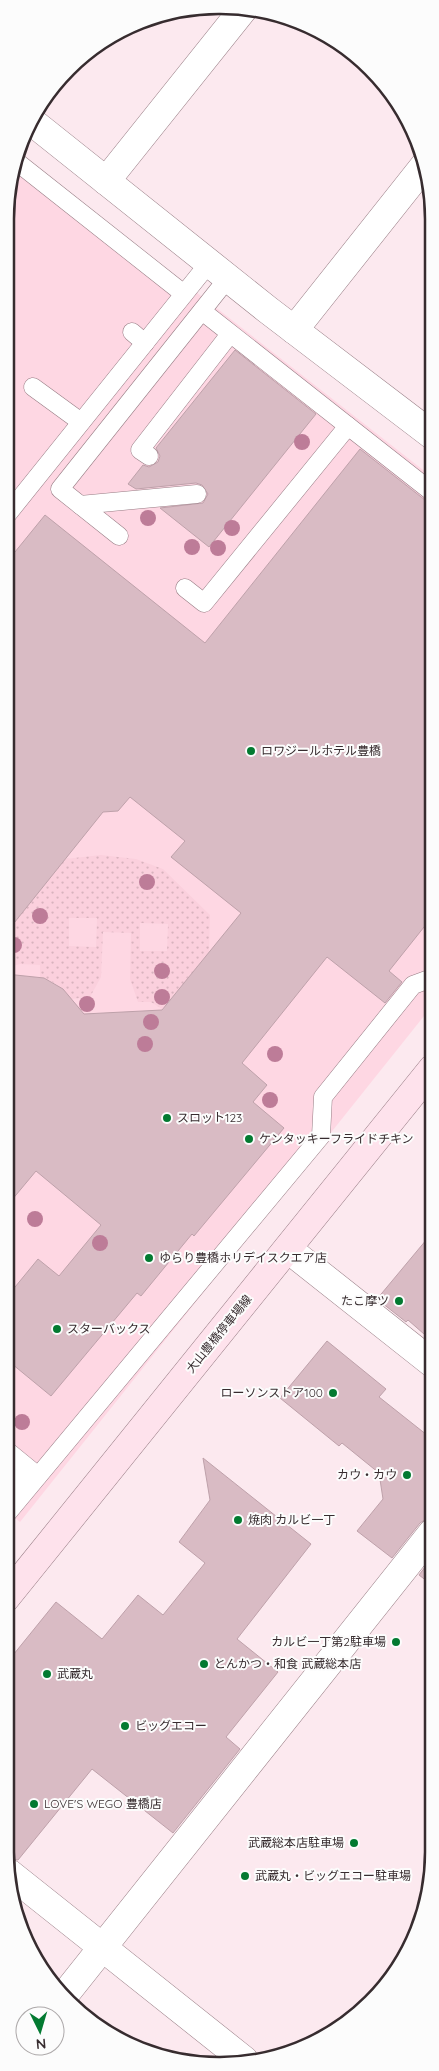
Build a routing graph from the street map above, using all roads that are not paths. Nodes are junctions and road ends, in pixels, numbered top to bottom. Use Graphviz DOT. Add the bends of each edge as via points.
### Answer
graph roads {
  1 [pos="239,15"];
  2 [pos="36,125"];
  3 [pos="21,165"];
  4 [pos="419,172"];
  5 [pos="106,181"];
  6 [pos="218,270"];
  7 [pos="184,294"];
  8 [pos="202,311"];
  9 [pos="294,330"];
  10 [pos="230,334"];
  11 [pos="33,387"];
  12 [pos="81,422"];
  13 [pos="348,426"];
  14 [pos="425,429"];
  15 [pos="149,456"];
  16 [pos="425,486"];
  17 [pos="197,494"];
  18 [pos="80,505"];
  19 [pos="14,506"];
  20 [pos="119,536"];
  21 [pos="185,588"];
  22 [pos="425,981"];
  23 [pos="425,1078"];
  24 [pos="288,1249"];
  25 [pos="425,1357"];
  26 [pos="14,1456"];
  27 [pos="38,1476"];
  28 [pos="14,1479"];
  29 [pos="14,1491"];
  30 [pos="14,1505"];
  31 [pos="425,1542"];
  32 [pos="14,1588"];
  33 [pos="16,1879"];
  34 [pos="102,1948"];
  35 [pos="68,1991"];
  36 [pos="239,2056"];
  1 -- 5 [label="street"];
  2 -- 5 [label="street"];
  3 -- 7 [label="lane"];
  4 -- 9 [label="street"];
  5 -- 6 [label="street"];
  6 -- 7 [label="lane"];
  6 -- 8 [label="lane"];
  6 -- 9 [label="street"];
  7 -- 12 [label="lane" via="139,338"];
  8 -- 10 [label="lane"];
  8 -- 18 [label="lane" via="60,490"];
  9 -- 14 [label="street"];
  10 -- 13 [label="lane"];
  10 -- 15 [label="lane" via="140,450"];
  11 -- 12 [label="lane"];
  12 -- 19 [label="lane"];
  13 -- 16 [label="lane"];
  13 -- 21 [label="lane" via="204,603"];
  17 -- 18 [label="lane"];
  18 -- 20 [label="lane"];
  22 -- 27 [label="lane" via="413,985 323,1097 321,1136"];
  23 -- 24 [label="main road, 大山豊橋停車場線"];
  24 -- 25 [label="street"];
  24 -- 32 [label="main road, 大山豊橋停車場線"];
  26 -- 27 [label="lane"];
  27 -- 30 [label="lane"];
  28 -- 29 [label="lane" via="20,1483"];
  31 -- 34 [label="street"];
  33 -- 34 [label="street"];
  34 -- 35 [label="street"];
  34 -- 36 [label="street"];
}
